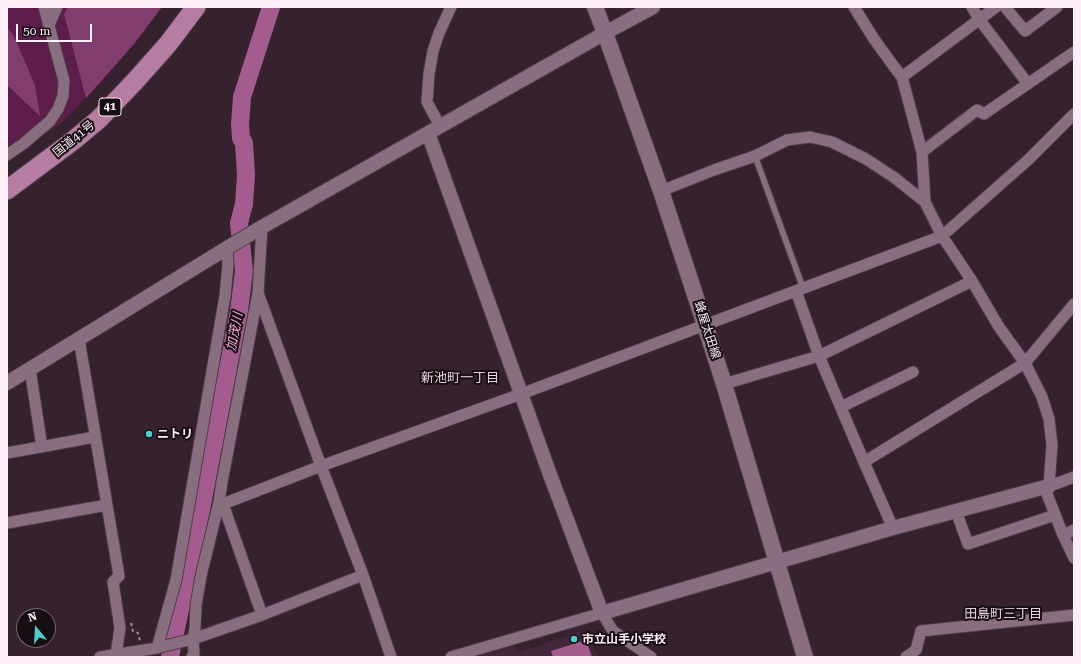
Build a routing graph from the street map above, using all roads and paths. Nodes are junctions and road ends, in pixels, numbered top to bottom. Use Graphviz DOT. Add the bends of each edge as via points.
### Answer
graph roads {
  1 [pos="44,7"];
  2 [pos="57,7"];
  3 [pos="196,7"];
  4 [pos="451,7"];
  5 [pos="595,7"];
  6 [pos="653,7"];
  7 [pos="854,7"];
  8 [pos="972,7"];
  9 [pos="996,7"];
  10 [pos="1005,7"];
  11 [pos="1057,7"];
  12 [pos="184,10"];
  13 [pos="979,19"];
  14 [pos="48,25"];
  15 [pos="605,32"];
  16 [pos="1074,52"];
  17 [pos="902,77"];
  18 [pos="1028,84"];
  19 [pos="1074,114"];
  20 [pos="434,129"];
  21 [pos="922,152"];
  22 [pos="7,155"];
  23 [pos="755,156"];
  24 [pos="7,178"];
  25 [pos="7,190"];
  26 [pos="661,191"];
  27 [pos="925,202"];
  28 [pos="262,227"];
  29 [pos="942,236"];
  30 [pos="227,248"];
  31 [pos="972,281"];
  32 [pos="800,289"];
  33 [pos="258,293"];
  34 [pos="1074,304"];
  35 [pos="705,325"];
  36 [pos="79,339"];
  37 [pos="819,356"];
  38 [pos="1025,363"];
  39 [pos="30,369"];
  40 [pos="913,372"];
  41 [pos="7,383"];
  42 [pos="724,384"];
  43 [pos="522,394"];
  44 [pos="841,407"];
  45 [pos="95,437"];
  46 [pos="42,447"];
  47 [pos="7,453"];
  48 [pos="864,462"];
  49 [pos="321,466"];
  50 [pos="1074,477"];
  51 [pos="1049,486"];
  52 [pos="221,503"];
  53 [pos="107,505"];
  54 [pos="956,511"];
  55 [pos="1055,514"];
  56 [pos="7,522"];
  57 [pos="893,528"];
  58 [pos="1074,530"];
  59 [pos="1063,534"];
  60 [pos="1074,558"];
  61 [pos="778,562"];
  62 [pos="363,576"];
  63 [pos="602,614"];
  64 [pos="262,615"];
  65 [pos="1074,615"];
  66 [pos="193,639"];
  67 [pos="157,648"];
  68 [pos="116,654"];
  69 [pos="100,657"];
  70 [pos="192,657"];
  71 [pos="392,657"];
  72 [pos="451,657"];
  73 [pos="651,657"];
  74 [pos="805,657"];
  75 [pos="906,657"];
  1 -- 14 [label="street"];
  2 -- 14 [label="street"];
  3 -- 25 [label="highway, 国道41号 / 41" via="168,44 99,119"];
  4 -- 20 [label="street" via="433,51 429,74 428,102"];
  5 -- 15 [label="main road, 蜂屋太田線"];
  6 -- 15 [label="street"];
  7 -- 17 [label="street"];
  8 -- 13 [label="street"];
  9 -- 13 [label="street"];
  10 -- 11 [label="street" via="1025,31"];
  12 -- 24 [label="highway, 国道41号 / 41" via="164,39 94,112 58,144"];
  13 -- 17 [label="street"];
  13 -- 18 [label="street"];
  14 -- 22 [label="street" via="64,81 63,96 50,121"];
  15 -- 20 [label="street"];
  15 -- 26 [label="main road, 蜂屋太田線"];
  16 -- 18 [label="street"];
  17 -- 21 [label="street"];
  18 -- 21 [label="street" via="984,114 977,110"];
  19 -- 29 [label="street" via="1028,160"];
  20 -- 28 [label="street"];
  20 -- 43 [label="street"];
  21 -- 27 [label="street"];
  23 -- 26 [label="street"];
  23 -- 27 [label="street" via="787,140 810,137 832,142 866,159"];
  23 -- 32 [label="lane"];
  26 -- 35 [label="main road, 蜂屋太田線"];
  27 -- 29 [label="street"];
  28 -- 30 [label="street"];
  28 -- 33 [label="street"];
  29 -- 31 [label="street"];
  29 -- 32 [label="street"];
  30 -- 36 [label="street"];
  30 -- 67 [label="street" via="225,296 178,572"];
  31 -- 37 [label="street"];
  31 -- 38 [label="street" via="999,327"];
  32 -- 35 [label="street"];
  32 -- 37 [label="street"];
  33 -- 49 [label="street"];
  33 -- 52 [label="street" via="223,474"];
  34 -- 38 [label="street"];
  35 -- 42 [label="main road, 蜂屋太田線"];
  35 -- 43 [label="street"];
  36 -- 39 [label="street"];
  36 -- 45 [label="street"];
  37 -- 42 [label="street"];
  37 -- 44 [label="street"];
  38 -- 48 [label="street"];
  38 -- 51 [label="street" via="1042,397 1049,419 1052,445"];
  39 -- 41 [label="street"];
  39 -- 46 [label="street"];
  40 -- 44 [label="street"];
  42 -- 61 [label="main road, 蜂屋太田線"];
  43 -- 49 [label="street"];
  43 -- 63 [label="street"];
  44 -- 48 [label="street"];
  45 -- 46 [label="street"];
  45 -- 53 [label="street"];
  46 -- 47 [label="street"];
  48 -- 57 [label="street"];
  49 -- 52 [label="street"];
  49 -- 62 [label="street"];
  50 -- 51 [label="street"];
  51 -- 54 [label="street"];
  51 -- 55 [label="street" via="1047,494"];
  52 -- 64 [label="street"];
  52 -- 66 [label="street" via="201,576"];
  53 -- 56 [label="street"];
  53 -- 68 [label="street" via="119,576 113,582 120,628"];
  54 -- 55 [label="street" via="968,544"];
  54 -- 57 [label="street"];
  55 -- 59 [label="street"];
  57 -- 61 [label="street"];
  58 -- 59 [label="street"];
  59 -- 60 [label="street"];
  61 -- 63 [label="street"];
  61 -- 74 [label="main road, 蜂屋太田線"];
  62 -- 64 [label="street"];
  62 -- 71 [label="street"];
  63 -- 72 [label="street"];
  63 -- 73 [label="street" via="613,632"];
  64 -- 66 [label="street"];
  65 -- 75 [label="street" via="921,631 916,650"];
  66 -- 67 [label="street"];
  66 -- 70 [label="street"];
  67 -- 68 [label="street"];
  68 -- 69 [label="street"];
}
